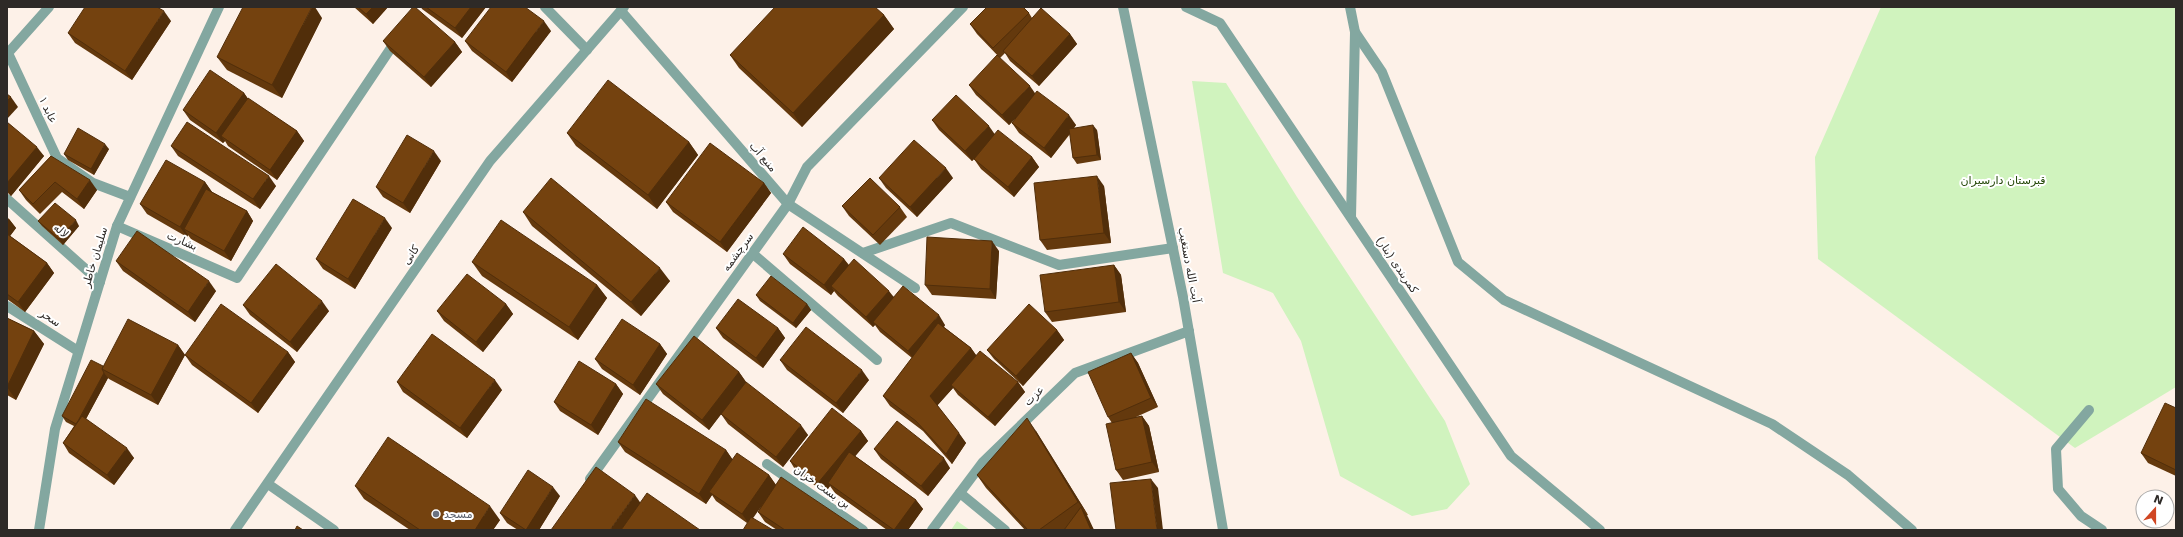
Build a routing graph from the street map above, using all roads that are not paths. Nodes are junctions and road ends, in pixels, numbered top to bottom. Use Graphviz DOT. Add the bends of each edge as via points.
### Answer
graph roads {
  1 [pos="49,7"];
  2 [pos="545,7"];
  3 [pos="964,7"];
  4 [pos="1123,7"];
  5 [pos="1186,7"];
  6 [pos="1350,7"];
  7 [pos="217,8"];
  8 [pos="622,9"];
  9 [pos="404,27"];
  10 [pos="1355,32"];
  11 [pos="587,50"];
  12 [pos="130,197"];
  13 [pos="7,199"];
  14 [pos="788,204"];
  15 [pos="1351,217"];
  16 [pos="117,226"];
  17 [pos="1173,248"];
  18 [pos="752,253"];
  19 [pos="863,253"];
  20 [pos="100,282"];
  21 [pos="915,288"];
  22 [pos="7,306"];
  23 [pos="1189,331"];
  24 [pos="78,351"];
  25 [pos="877,360"];
  26 [pos="2089,410"];
  27 [pos="767,464"];
  28 [pos="268,484"];
  29 [pos="586,485"];
  30 [pos="960,493"];
  31 [pos="39,530"];
  32 [pos="235,530"];
  33 [pos="334,530"];
  34 [pos="863,530"];
  35 [pos="932,530"];
  36 [pos="1005,530"];
  37 [pos="1223,530"];
  38 [pos="1600,530"];
  39 [pos="1912,530"];
  40 [pos="2102,530"];
  1 -- 12 [label="street, عابد ۱" via="8,53 57,158 93,183"];
  2 -- 11 [label="street"];
  3 -- 14 [label="street, سرچشمه" via="807,167"];
  4 -- 17 [label="street, آیت الله دستغیب"];
  5 -- 15 [label="street, کمربندی (بنار)" via="1220,23"];
  6 -- 10 [label="street"];
  7 -- 12 [label="street, سلیمان خاطر"];
  8 -- 11 [label="street, کانی"];
  8 -- 14 [label="street, منبع آب"];
  9 -- 16 [label="street, بشارت" via="237,278"];
  10 -- 15 [label="street"];
  10 -- 39 [label="street" via="1382,72 1458,262 1504,300 1772,424 1848,475"];
  11 -- 28 [label="street, کانی" via="490,161"];
  12 -- 16 [label="street, سلیمان خاطر"];
  13 -- 20 [label="street, لاله"];
  14 -- 18 [label="street, سرچشمه"];
  14 -- 19 [label="street, منبع آب"];
  15 -- 38 [label="street, کمربندی (بنار)" via="1511,456"];
  16 -- 20 [label="street, سلیمان خاطر"];
  17 -- 19 [label="street" via="1059,265 951,223"];
  17 -- 23 [label="street, آیت الله دستغیب"];
  18 -- 25 [label="street"];
  18 -- 29 [label="street, سرچشمه"];
  19 -- 21 [label="street, منبع آب"];
  20 -- 24 [label="street, سلیمان خاطر"];
  22 -- 24 [label="street, سحر"];
  23 -- 30 [label="street, عزت" via="1075,373 983,462"];
  23 -- 37 [label="street, آیت الله دستغیب"];
  24 -- 31 [label="street, سلیمان خاطر" via="55,429"];
  26 -- 40 [label="street" via="2056,449 2058,490 2081,516"];
  27 -- 34 [label="street, بن بست خزان"];
  28 -- 32 [label="street, کانی"];
  28 -- 33 [label="street"];
  30 -- 35 [label="street, عزت"];
  30 -- 36 [label="street"];
}
